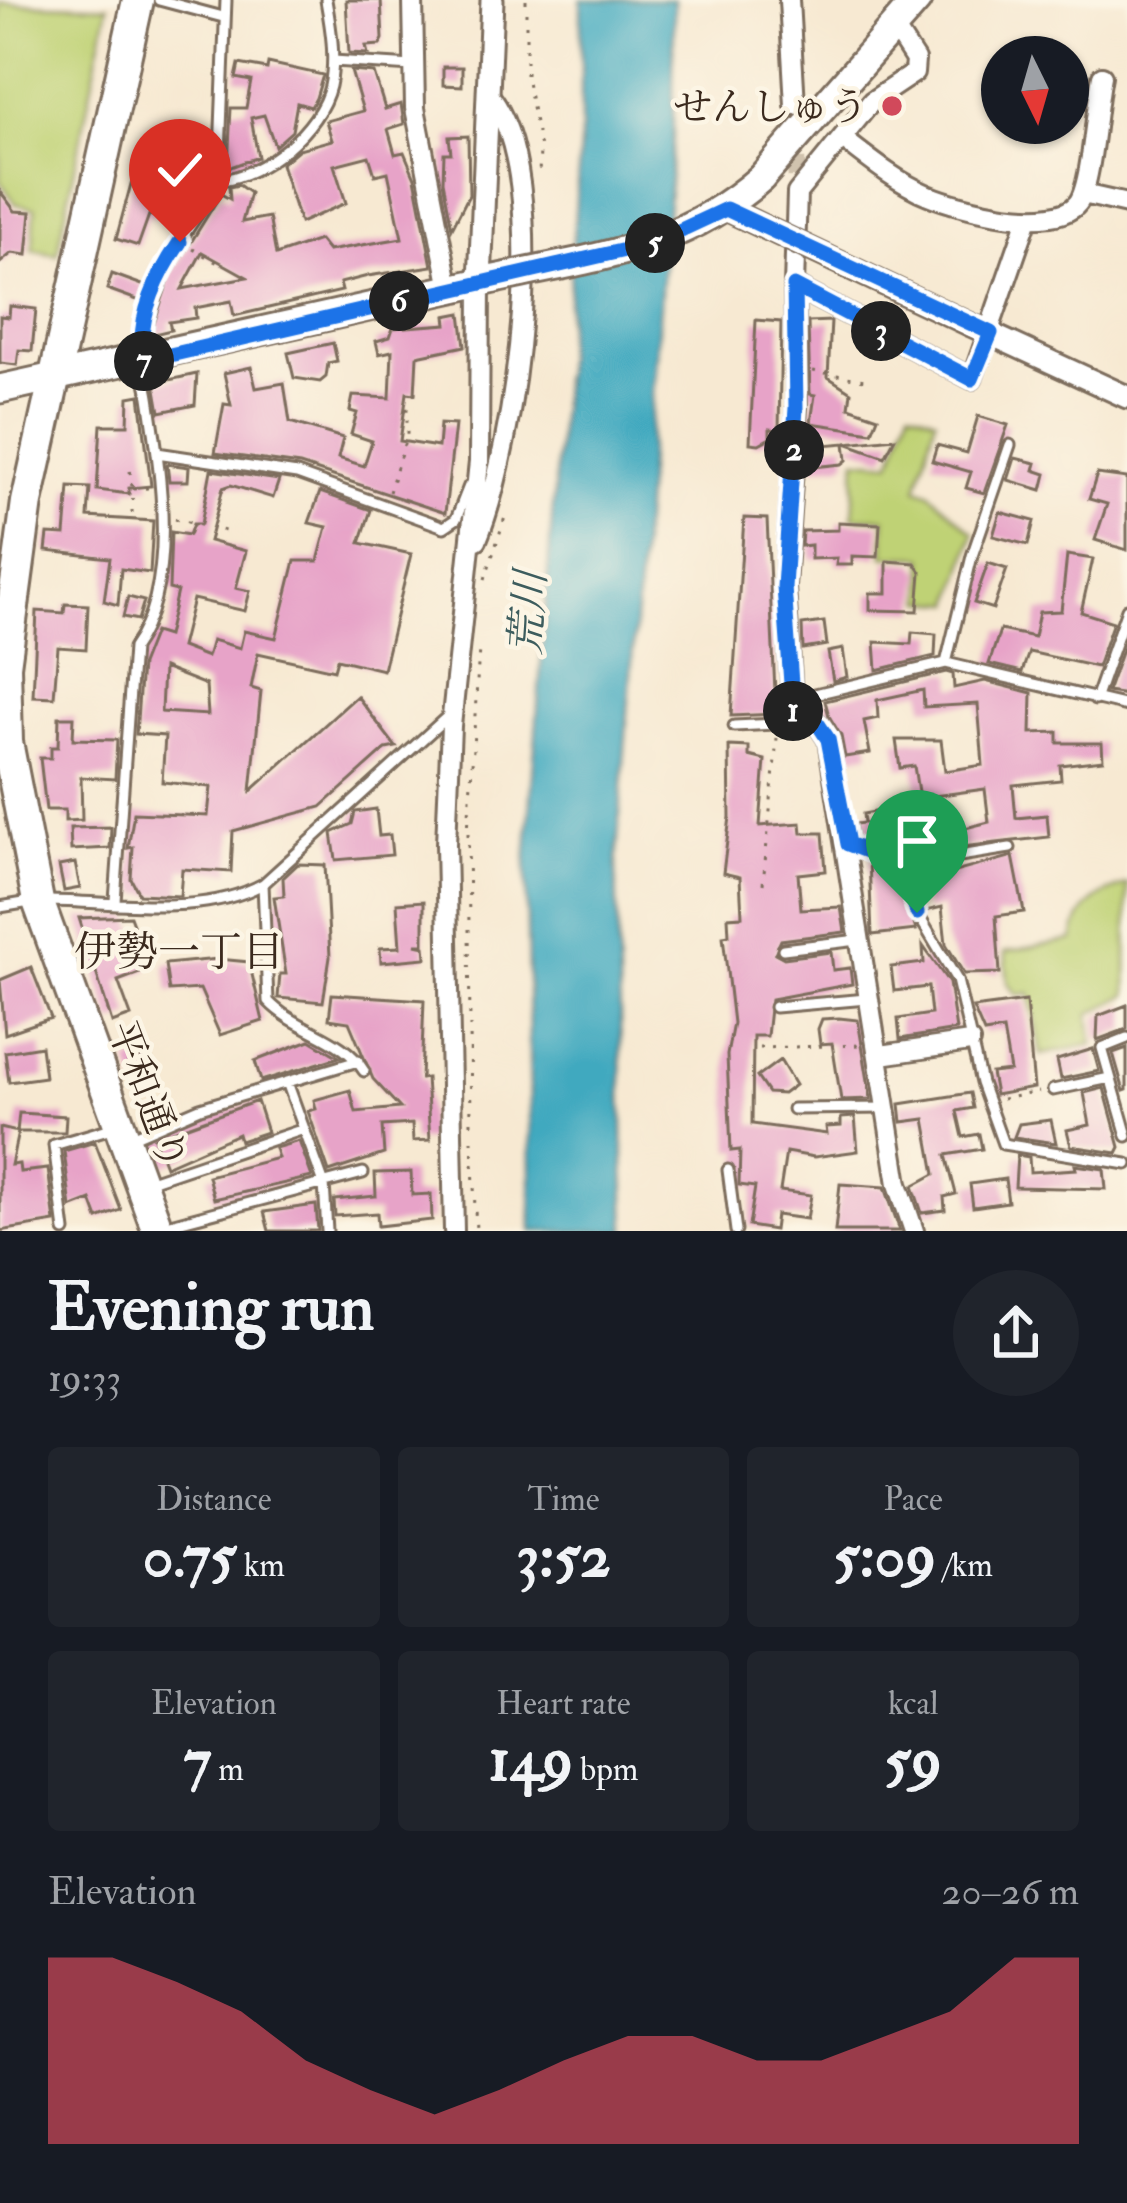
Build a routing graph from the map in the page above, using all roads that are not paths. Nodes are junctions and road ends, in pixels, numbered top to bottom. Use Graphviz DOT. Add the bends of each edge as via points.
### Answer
graph roads {
  1 [pos="138,0"];
  2 [pos="159,0"];
  3 [pos="226,0"];
  4 [pos="326,0"];
  5 [pos="413,0"];
  6 [pos="492,0"];
  7 [pos="789,0"];
  8 [pos="916,0"];
  9 [pos="224,17"];
  10 [pos="893,26"];
  11 [pos="333,62"];
  12 [pos="413,66"];
  13 [pos="1102,76"];
  14 [pos="489,95"];
  15 [pos="795,105"];
  16 [pos="843,140"];
  17 [pos="219,180"];
  18 [pos="1083,194"];
  19 [pos="1127,204"];
  20 [pos="726,209"];
  21 [pos="1028,218"];
  22 [pos="488,280"];
  23 [pos="794,286"];
  24 [pos="450,289"];
  25 [pos="981,329"];
  26 [pos="144,361"];
  27 [pos="59,377"];
  28 [pos="0,389"];
  29 [pos="1127,397"];
  30 [pos="1010,445"];
  31 [pos="158,453"];
  32 [pos="479,462"];
  33 [pos="470,557"];
  34 [pos="1127,608"];
  35 [pos="946,663"];
  36 [pos="1095,700"];
  37 [pos="1127,706"];
  38 [pos="793,711"];
  39 [pos="453,712"];
  40 [pos="734,726"];
  41 [pos="848,844"];
  42 [pos="1010,848"];
  43 [pos="903,865"];
  44 [pos="263,884"];
  45 [pos="38,901"];
  46 [pos="116,902"];
  47 [pos="0,907"];
  48 [pos="863,940"];
  49 [pos="783,949"];
  50 [pos="872,998"];
  51 [pos="775,1007"];
  52 [pos="1127,1038"];
  53 [pos="970,1042"];
  54 [pos="880,1049"];
  55 [pos="1110,1078"];
  56 [pos="287,1082"];
  57 [pos="1053,1090"];
  58 [pos="889,1108"];
  59 [pos="793,1109"];
  60 [pos="304,1129"];
  61 [pos="1126,1131"];
  62 [pos="122,1133"];
  63 [pos="1127,1164"];
  64 [pos="728,1169"];
  65 [pos="363,1173"];
  66 [pos="141,1184"];
  67 [pos="324,1184"];
  68 [pos="158,1229"];
  69 [pos="65,1231"];
  70 [pos="327,1231"];
  71 [pos="454,1231"];
  72 [pos="736,1231"];
  73 [pos="914,1231"];
  1 -- 27 [label="highway, 平和通り"];
  2 -- 9 [label="lane"];
  3 -- 9 [label="lane"];
  4 -- 11 [label="lane"];
  5 -- 12 [label="street"];
  6 -- 14 [label="street"];
  7 -- 15 [label="street"];
  8 -- 10 [label="main road"];
  9 -- 17 [label="lane"];
  10 -- 16 [label="street" via="914,73 872,101"];
  10 -- 20 [label="main road, bridge"];
  11 -- 12 [label="lane"];
  11 -- 17 [label="lane" via="319,113 260,167"];
  12 -- 24 [label="street"];
  13 -- 18 [label="street"];
  14 -- 22 [label="street"];
  14 -- 33 [label="street" via="504,113 518,171 522,322 492,505"];
  16 -- 21 [label="street" via="930,196"];
  16 -- 23 [label="street" via="796,193"];
  17 -- 26 [label="lane" via="159,272 139,339"];
  18 -- 19 [label="street"];
  18 -- 21 [label="street" via="1070,212"];
  20 -- 22 [label="main road, bridge" via="651,244"];
  20 -- 25 [label="street, bridge"];
  21 -- 25 [label="street"];
  22 -- 24 [label="main road"];
  22 -- 32 [label="street"];
  23 -- 25 [label="street" via="972,379"];
  23 -- 38 [label="street" via="784,587"];
  24 -- 26 [label="main road"];
  25 -- 29 [label="street"];
  26 -- 27 [label="main road"];
  26 -- 31 [label="lane"];
  27 -- 28 [label="main road"];
  27 -- 45 [label="highway, 平和通り" via="27,502 5,666 7,742"];
  30 -- 35 [label="lane"];
  31 -- 32 [label="lane" via="270,467 451,526"];
  31 -- 46 [label="lane" via="163,516 148,627 133,648"];
  32 -- 33 [label="street"];
  33 -- 39 [label="street"];
  34 -- 36 [label="lane"];
  35 -- 36 [label="lane"];
  35 -- 38 [label="lane" via="815,694"];
  36 -- 37 [label="lane"];
  38 -- 40 [label="lane" via="776,724"];
  38 -- 41 [label="street" via="828,739"];
  39 -- 44 [label="lane"];
  39 -- 71 [label="street" via="446,844"];
  41 -- 43 [label="lane"];
  41 -- 48 [label="street"];
  42 -- 43 [label="lane"];
  43 -- 53 [label="lane" via="917,913 956,980"];
  44 -- 46 [label="lane" via="220,899"];
  44 -- 56 [label="lane" via="268,1001 356,1054 361,1066"];
  45 -- 46 [label="lane"];
  45 -- 47 [label="lane"];
  45 -- 62 [label="highway, 平和通り"];
  48 -- 49 [label="lane"];
  48 -- 50 [label="street"];
  50 -- 51 [label="lane"];
  50 -- 54 [label="street"];
  52 -- 55 [label="lane" via="1102,1048"];
  53 -- 54 [label="street"];
  53 -- 63 [label="lane" via="1003,1144"];
  54 -- 58 [label="street"];
  55 -- 57 [label="lane"];
  55 -- 61 [label="lane"];
  56 -- 60 [label="lane"];
  56 -- 62 [label="lane"];
  58 -- 59 [label="lane"];
  58 -- 73 [label="street" via="898,1184"];
  60 -- 66 [label="lane"];
  60 -- 67 [label="lane"];
  62 -- 66 [label="highway, 平和通り"];
  62 -- 69 [label="lane" via="54,1145"];
  64 -- 72 [label="lane"];
  65 -- 67 [label="lane"];
  66 -- 68 [label="highway, 平和通り"];
  67 -- 68 [label="lane"];
  67 -- 70 [label="lane"];
}
